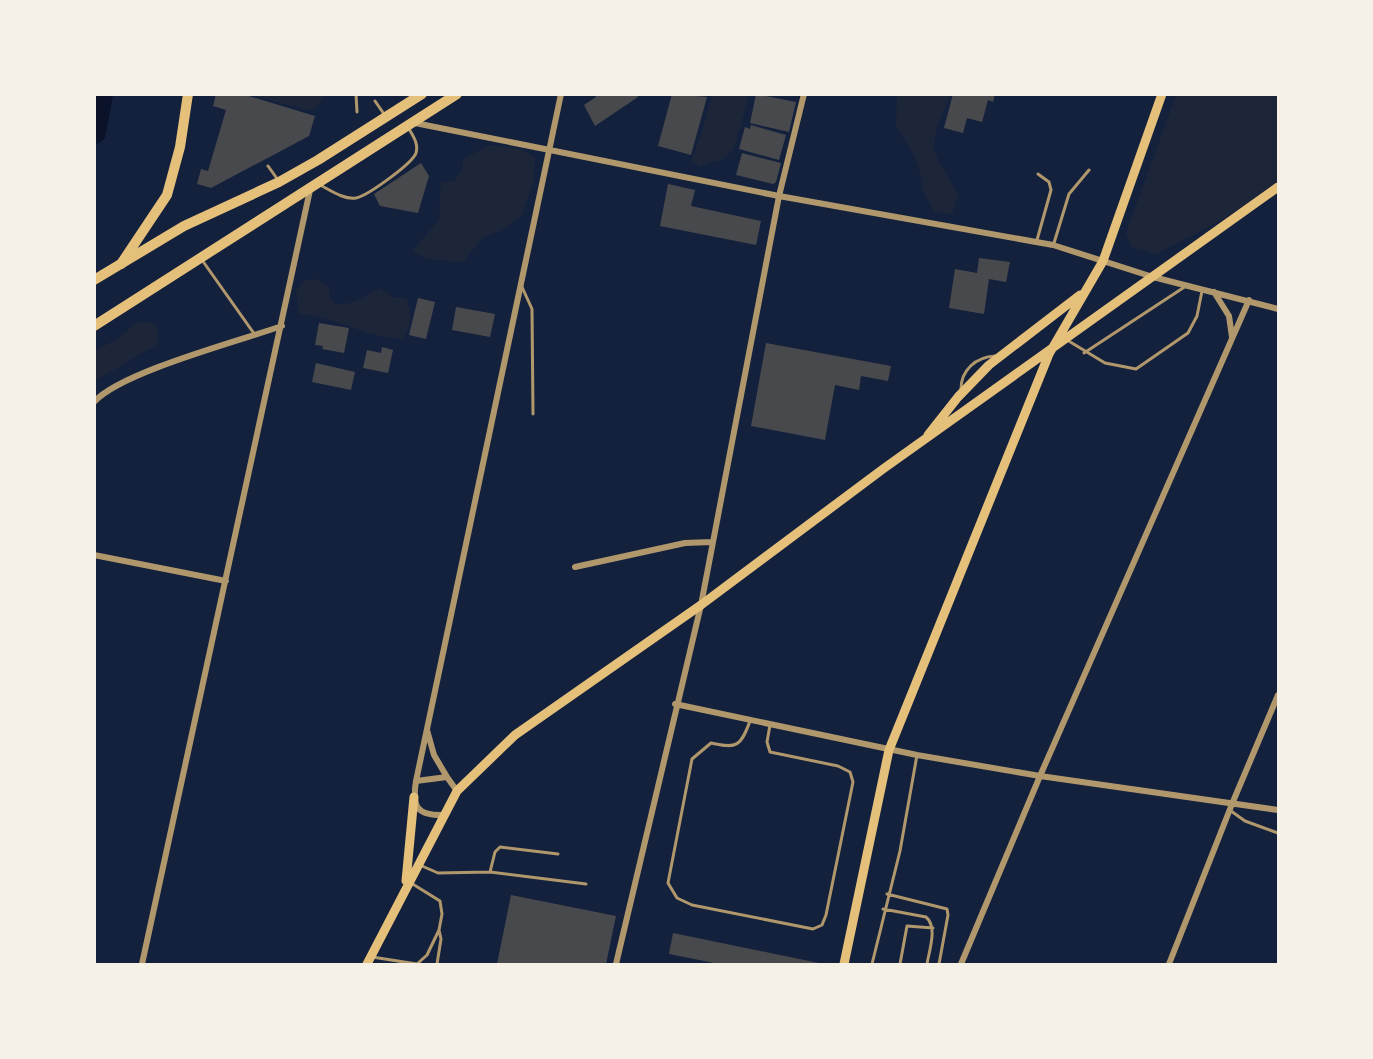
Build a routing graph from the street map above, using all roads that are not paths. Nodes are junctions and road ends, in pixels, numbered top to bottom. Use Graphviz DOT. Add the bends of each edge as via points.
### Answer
graph roads {
  1 [pos="188,94"];
  2 [pos="356,94"];
  3 [pos="422,94"];
  4 [pos="457,94"];
  5 [pos="561,94"];
  6 [pos="804,94"];
  7 [pos="1162,94"];
  8 [pos="375,101"];
  9 [pos="357,112"];
  10 [pos="386,117"];
  11 [pos="411,125"];
  12 [pos="548,149"];
  13 [pos="268,166"];
  14 [pos="1089,170"];
  15 [pos="1038,174"];
  16 [pos="279,182"];
  17 [pos="314,187"];
  18 [pos="1278,187"];
  19 [pos="779,196"];
  20 [pos="1036,242"];
  21 [pos="1053,245"];
  22 [pos="201,258"];
  23 [pos="1103,261"];
  24 [pos="120,264"];
  25 [pos="1153,277"];
  26 [pos="94,280"];
  27 [pos="520,282"];
  28 [pos="1187,285"];
  29 [pos="1203,289"];
  30 [pos="1084,292"];
  31 [pos="1214,292"];
  32 [pos="1249,300"];
  33 [pos="1278,309"];
  34 [pos="94,326"];
  35 [pos="282,326"];
  36 [pos="256,335"];
  37 [pos="1232,338"];
  38 [pos="1067,340"];
  39 [pos="1084,353"];
  40 [pos="1048,354"];
  41 [pos="94,402"];
  42 [pos="533,414"];
  43 [pos="921,444"];
  44 [pos="712,542"];
  45 [pos="94,555"];
  46 [pos="575,567"];
  47 [pos="226,581"];
  48 [pos="701,605"];
  49 [pos="1278,695"];
  50 [pos="675,705"];
  51 [pos="750,720"];
  52 [pos="770,725"];
  53 [pos="426,726"];
  54 [pos="889,750"];
  55 [pos="917,755"];
  56 [pos="1040,776"];
  57 [pos="447,777"];
  58 [pos="416,781"];
  59 [pos="457,791"];
  60 [pos="414,797"];
  61 [pos="1231,807"];
  62 [pos="1278,810"];
  63 [pos="444,815"];
  64 [pos="1278,833"];
  65 [pos="558,854"];
  66 [pos="417,864"];
  67 [pos="490,872"];
  68 [pos="407,884"];
  69 [pos="586,884"];
  70 [pos="887,894"];
  71 [pos="883,909"];
  72 [pos="933,928"];
  73 [pos="438,930"];
  74 [pos="369,961"];
  75 [pos="142,964"];
  76 [pos="437,964"];
  77 [pos="616,964"];
  78 [pos="844,964"];
  79 [pos="872,964"];
  80 [pos="900,964"];
  81 [pos="927,964"];
  82 [pos="939,964"];
  83 [pos="961,964"];
  84 [pos="1170,964"];
  1 -- 24 [label="main road" via="167,195"];
  2 -- 9 [label="lane"];
  3 -- 10 [label="main road"];
  4 -- 11 [label="main road"];
  5 -- 12 [label="street"];
  6 -- 19 [label="street"];
  7 -- 23 [label="main road"];
  8 -- 10 [label="lane"];
  10 -- 16 [label="main road"];
  11 -- 12 [label="street"];
  11 -- 17 [label="main road"];
  11 -- 17 [label="lane" via="416,152 410,163 359,197 345,197"];
  12 -- 19 [label="street"];
  12 -- 27 [label="street"];
  13 -- 16 [label="lane"];
  14 -- 21 [label="lane" via="1069,194"];
  15 -- 20 [label="lane" via="1049,182 1051,190"];
  16 -- 24 [label="main road" via="184,226"];
  17 -- 22 [label="main road"];
  17 -- 35 [label="street"];
  18 -- 25 [label="main road"];
  19 -- 20 [label="street"];
  19 -- 44 [label="street"];
  20 -- 21 [label="street"];
  21 -- 23 [label="street"];
  22 -- 34 [label="main road"];
  22 -- 36 [label="lane"];
  23 -- 25 [label="street"];
  23 -- 30 [label="main road"];
  24 -- 26 [label="main road"];
  25 -- 28 [label="street"];
  25 -- 38 [label="main road"];
  27 -- 42 [label="lane" via="532,309"];
  27 -- 53 [label="street"];
  28 -- 29 [label="street"];
  28 -- 39 [label="lane"];
  29 -- 31 [label="street"];
  29 -- 39 [label="lane" via="1197,316 1188,333 1136,369 1105,363"];
  30 -- 40 [label="main road"];
  30 -- 43 [label="main road" via="1000,357 961,393"];
  31 -- 32 [label="street"];
  31 -- 37 [label="street" via="1229,316"];
  32 -- 33 [label="street"];
  32 -- 37 [label="street"];
  35 -- 36 [label="street"];
  35 -- 47 [label="street"];
  36 -- 41 [label="street" via="138,375"];
  37 -- 56 [label="street"];
  38 -- 39 [label="lane"];
  38 -- 40 [label="main road"];
  40 -- 43 [label="main road"];
  40 -- 54 [label="main road"];
  43 -- 48 [label="main road"];
  44 -- 46 [label="street" via="685,543"];
  44 -- 48 [label="street"];
  45 -- 47 [label="street"];
  47 -- 75 [label="street"];
  48 -- 50 [label="street"];
  48 -- 59 [label="main road" via="515,735"];
  49 -- 61 [label="street"];
  50 -- 51 [label="street"];
  50 -- 77 [label="street"];
  51 -- 52 [label="street"];
  51 -- 52 [label="lane" via="738,744 733,747 711,743 692,759 668,883 677,898 692,905 813,929 822,925 826,915 853,782 850,772 838,766 770,752"];
  52 -- 54 [label="street"];
  53 -- 57 [label="street" via="434,755"];
  53 -- 58 [label="street"];
  54 -- 55 [label="street"];
  54 -- 78 [label="main road"];
  55 -- 56 [label="street"];
  55 -- 70 [label="lane" via="900,851"];
  56 -- 61 [label="street"];
  56 -- 83 [label="street"];
  57 -- 58 [label="street"];
  57 -- 59 [label="street"];
  58 -- 60 [label="street"];
  59 -- 63 [label="main road"];
  60 -- 63 [label="street" via="418,809 426,814"];
  60 -- 68 [label="main road"];
  61 -- 62 [label="street"];
  61 -- 64 [label="lane" via="1245,821"];
  61 -- 84 [label="street"];
  63 -- 66 [label="main road"];
  65 -- 67 [label="lane" via="500,847"];
  66 -- 67 [label="lane" via="438,873"];
  66 -- 68 [label="main road"];
  67 -- 69 [label="lane"];
  68 -- 73 [label="lane" via="440,901"];
  68 -- 74 [label="main road"];
  70 -- 71 [label="lane"];
  70 -- 82 [label="lane" via="947,909"];
  71 -- 72 [label="lane" via="926,917"];
  71 -- 79 [label="lane"];
  72 -- 80 [label="lane" via="907,926"];
  72 -- 81 [label="lane"];
  73 -- 74 [label="lane" via="427,955 417,964"];
  73 -- 76 [label="lane" via="441,939"];
}
